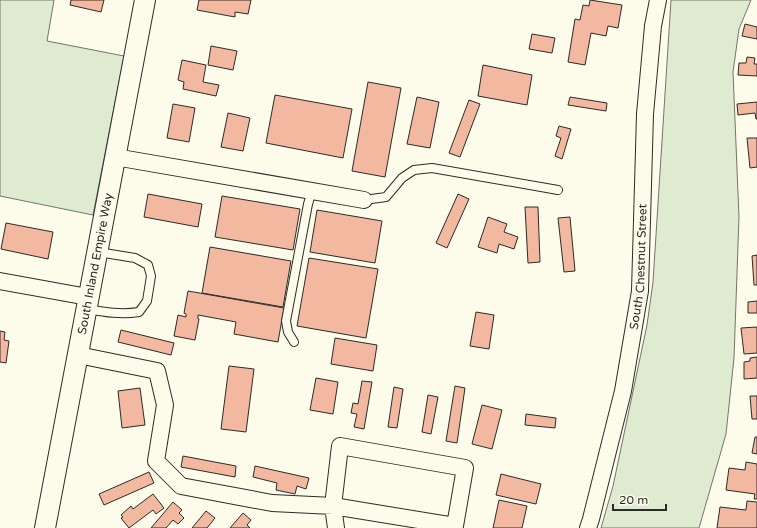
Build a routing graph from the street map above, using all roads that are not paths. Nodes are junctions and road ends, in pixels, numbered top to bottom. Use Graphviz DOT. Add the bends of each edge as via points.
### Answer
graph roads {
  1 [pos="145,0"];
  2 [pos="658,0"];
  3 [pos="115,157"];
  4 [pos="558,190"];
  5 [pos="312,191"];
  6 [pos="364,200"];
  7 [pos="97,252"];
  8 [pos="0,281"];
  9 [pos="87,303"];
  10 [pos="294,342"];
  11 [pos="78,355"];
  12 [pos="333,506"];
  13 [pos="45,528"];
  14 [pos="336,528"];
  15 [pos="588,528"];
  1 -- 3 [label="street, South Inland Empire Way"];
  2 -- 15 [label="street, South Chestnut Street" via="653,26 645,114 640,291 623,391"];
  3 -- 5 [label="street"];
  3 -- 7 [label="street, South Inland Empire Way"];
  4 -- 6 [label="lane" via="432,168 414,170 402,178 386,197"];
  5 -- 6 [label="street"];
  5 -- 10 [label="lane" via="286,321 288,332"];
  7 -- 9 [label="street, South Inland Empire Way"];
  7 -- 9 [label="lane" via="135,258 148,265 151,276 147,301 139,312 128,314 110,313"];
  8 -- 9 [label="street"];
  9 -- 11 [label="street, South Inland Empire Way"];
  11 -- 12 [label="street" via="158,371 165,405 156,461 181,486 272,503"];
  11 -- 13 [label="street, South Inland Empire Way"];
  12 -- 12 [label="street" via="455,526 465,468 340,446"];
  12 -- 14 [label="street"];
}
